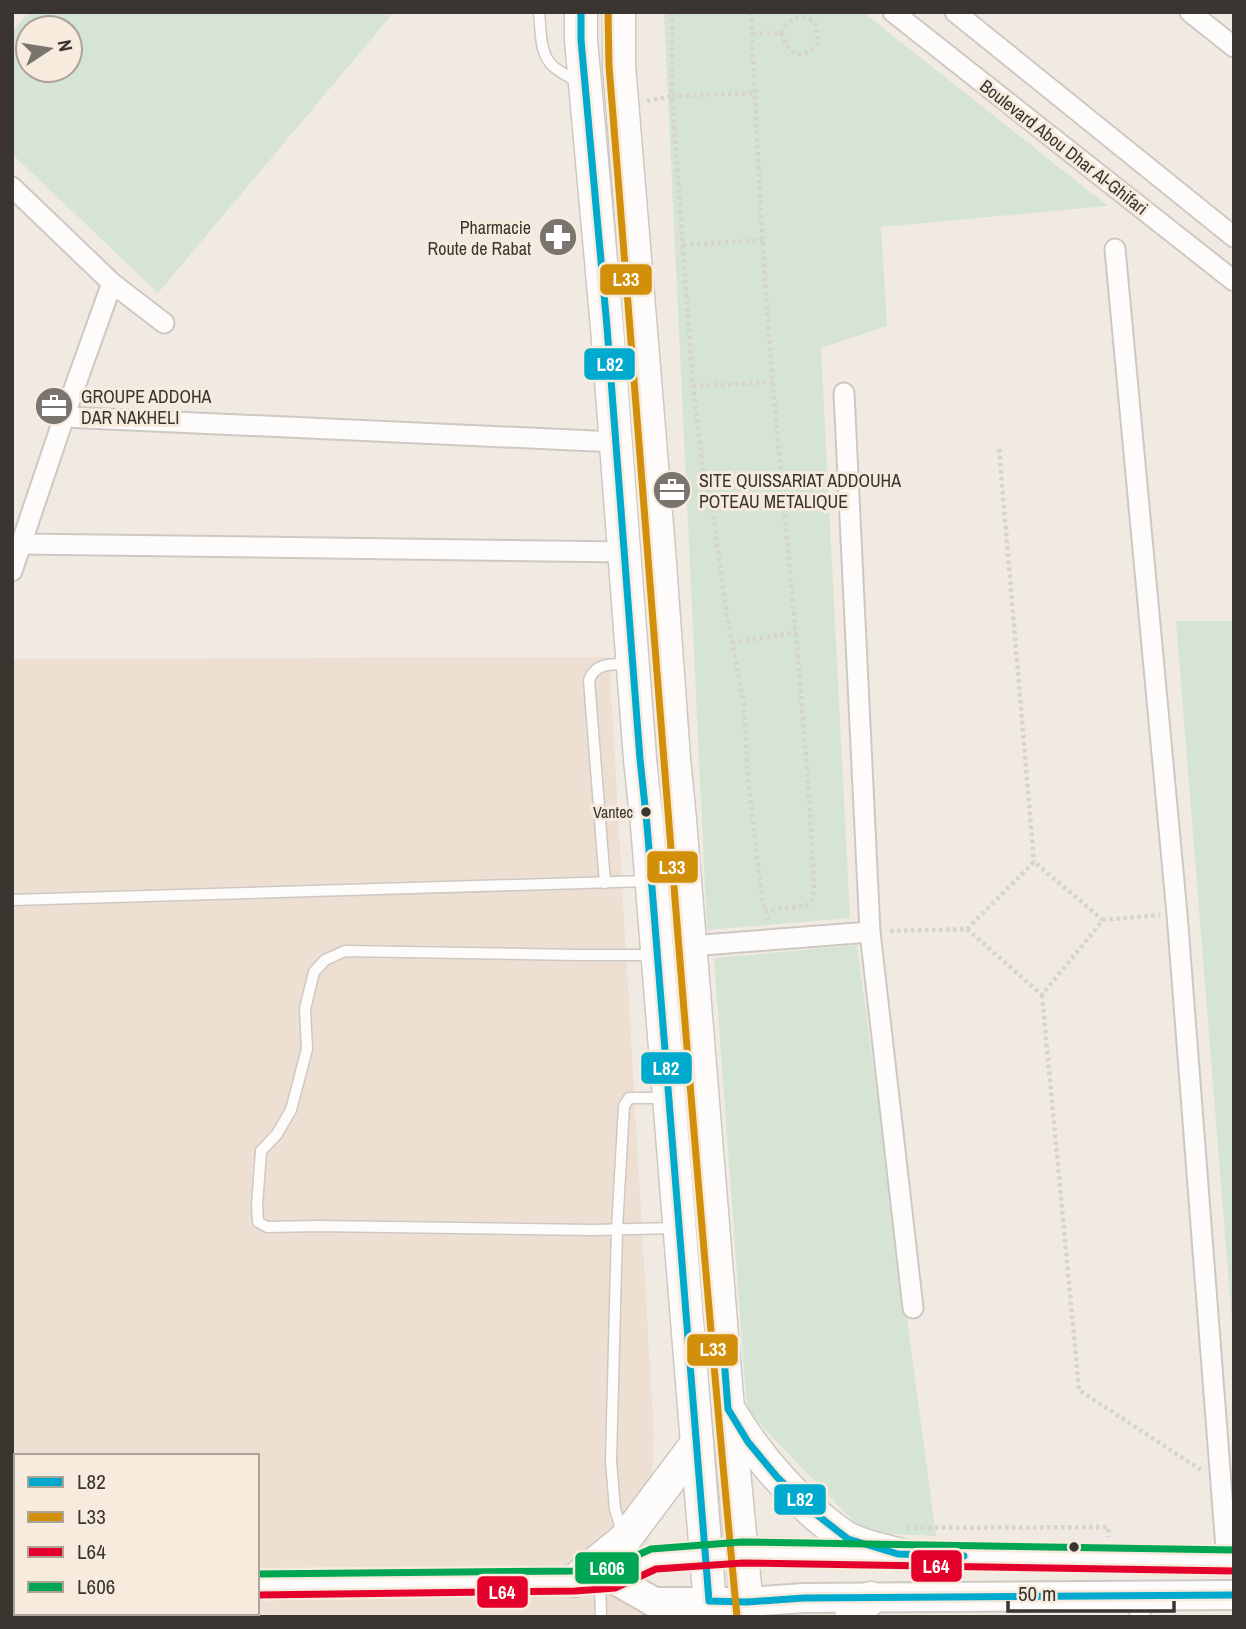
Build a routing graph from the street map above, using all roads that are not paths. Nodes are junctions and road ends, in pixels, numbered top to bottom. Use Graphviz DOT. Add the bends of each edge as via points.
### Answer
graph roads {
  1 [pos="539,12"];
  2 [pos="581,12"];
  3 [pos="619,12"];
  4 [pos="893,12"];
  5 [pos="955,12"];
  6 [pos="1190,12"];
  7 [pos="1234,47"];
  8 [pos="585,86"];
  9 [pos="12,187"];
  10 [pos="1234,237"];
  11 [pos="1115,249"];
  12 [pos="1234,281"];
  13 [pos="112,283"];
  14 [pos="164,323"];
  15 [pos="844,393"];
  16 [pos="64,417"];
  17 [pos="616,442"];
  18 [pos="625,552"];
  19 [pos="15,558"];
  20 [pos="634,663"];
  21 [pos="651,881"];
  22 [pos="605,883"];
  23 [pos="12,900"];
  24 [pos="870,932"];
  25 [pos="690,946"];
  26 [pos="657,954"];
  27 [pos="669,1098"];
  28 [pos="680,1228"];
  29 [pos="617,1229"];
  30 [pos="913,1308"];
  31 [pos="728,1409"];
  32 [pos="698,1443"];
  33 [pos="625,1539"];
  34 [pos="896,1541"];
  35 [pos="743,1552"];
  36 [pos="705,1554"];
  37 [pos="1231,1561"];
  38 [pos="596,1579"];
  39 [pos="259,1586"];
  40 [pos="1234,1595"];
  41 [pos="1140,1606"];
  42 [pos="903,1607"];
  43 [pos="861,1608"];
  44 [pos="710,1609"];
  45 [pos="748,1609"];
  46 [pos="601,1617"];
  1 -- 8 [label="lane" via="548,60"];
  2 -- 8 [label="main road"];
  3 -- 25 [label="main road" via="622,105"];
  4 -- 12 [label="street, Boulevard Abou Dhar Al-Ghifari"];
  5 -- 10 [label="street, Boulevard Abou Dhar Al-Ghifari"];
  6 -- 7 [label="street"];
  8 -- 17 [label="main road"];
  9 -- 13 [label="street"];
  11 -- 37 [label="street"];
  13 -- 14 [label="street"];
  13 -- 16 [label="street"];
  15 -- 24 [label="street"];
  16 -- 17 [label="street"];
  16 -- 19 [label="street"];
  17 -- 18 [label="main road"];
  18 -- 19 [label="street"];
  18 -- 20 [label="main road"];
  20 -- 21 [label="main road"];
  20 -- 22 [label="lane" via="599,667 589,680"];
  21 -- 22 [label="lane"];
  21 -- 26 [label="main road"];
  22 -- 23 [label="lane"];
  24 -- 25 [label="street"];
  24 -- 30 [label="street"];
  25 -- 31 [label="main road"];
  26 -- 27 [label="main road"];
  26 -- 29 [label="lane" via="345,951 325,960 314,972 305,1009 307,1049 291,1110 261,1151 258,1222 267,1227"];
  27 -- 28 [label="main road"];
  27 -- 29 [label="lane" via="629,1098 624,1106"];
  28 -- 29 [label="lane"];
  28 -- 32 [label="main road"];
  29 -- 33 [label="lane" via="611,1461 615,1509"];
  31 -- 34 [label="main road" via="748,1442 812,1511 848,1539"];
  31 -- 35 [label="main road"];
  32 -- 33 [label="main road"];
  32 -- 36 [label="main road"];
  33 -- 38 [label="main road"];
  34 -- 35 [label="street"];
  34 -- 37 [label="street"];
  35 -- 36 [label="street"];
  35 -- 45 [label="main road"];
  36 -- 38 [label="street" via="653,1559"];
  36 -- 44 [label="main road"];
  38 -- 39 [label="street"];
  38 -- 44 [label="street" via="654,1602"];
  38 -- 46 [label="lane"];
  40 -- 41 [label="street"];
  41 -- 42 [label="street"];
  42 -- 43 [label="street"];
  43 -- 45 [label="street" via="804,1598"];
  44 -- 45 [label="street"];
}
